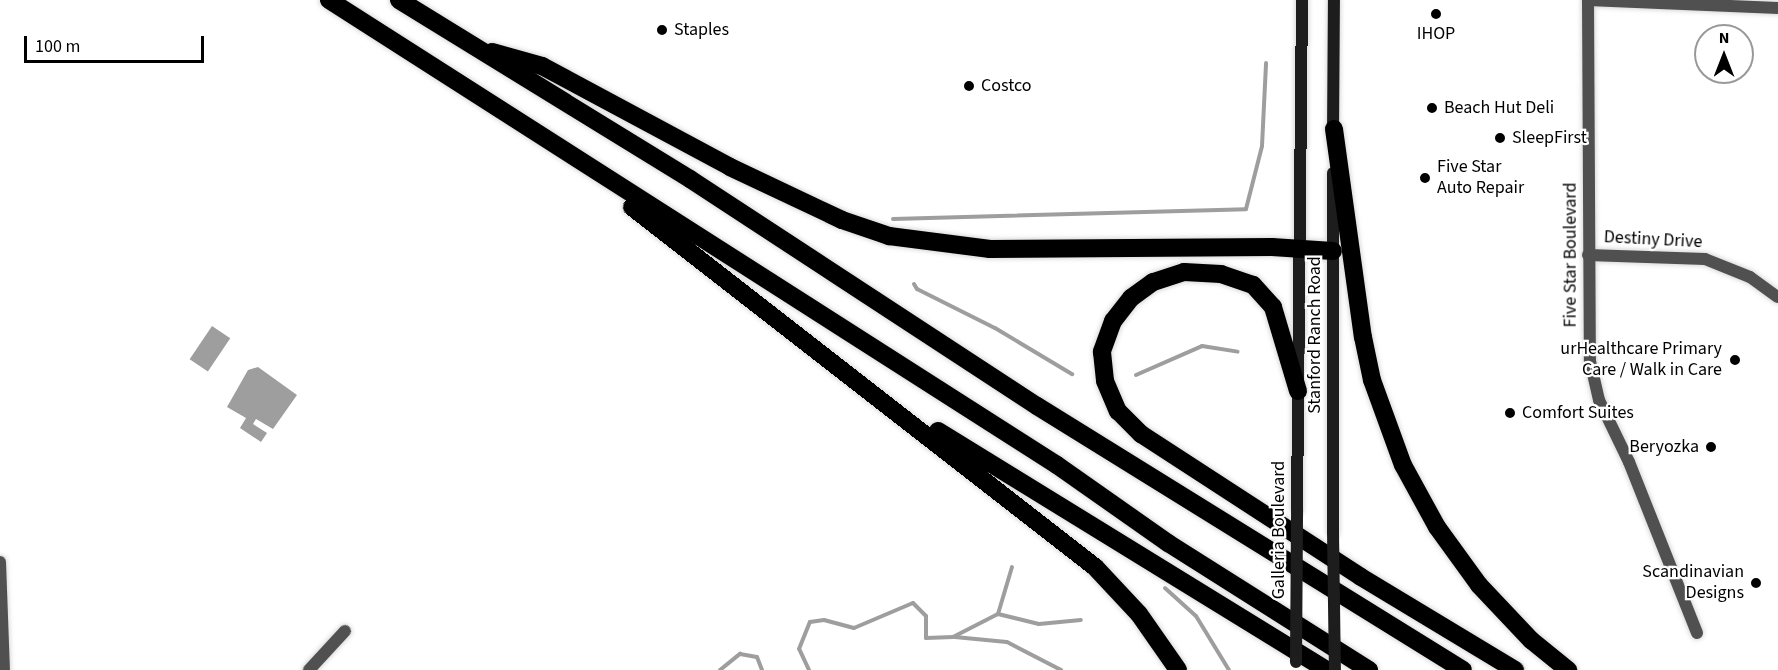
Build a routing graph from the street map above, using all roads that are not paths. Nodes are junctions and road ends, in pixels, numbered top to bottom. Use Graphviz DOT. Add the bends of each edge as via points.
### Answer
graph roads {
  1 [pos="329,0"];
  2 [pos="399,0"];
  3 [pos="1302,0"];
  4 [pos="1334,0"];
  5 [pos="1588,0"];
  6 [pos="1778,8"];
  7 [pos="473,47"];
  8 [pos="1334,129"];
  9 [pos="596,172"];
  10 [pos="1298,248"];
  11 [pos="1333,251"];
  12 [pos="1588,255"];
  13 [pos="1778,297"];
  14 [pos="843,370"];
  15 [pos="1298,391"];
  16 [pos="0,562"];
  17 [pos="345,631"];
  18 [pos="1697,633"];
  19 [pos="4,670"];
  20 [pos="309,670"];
  21 [pos="1178,670"];
  22 [pos="1296,670"];
  23 [pos="1326,670"];
  24 [pos="1335,670"];
  25 [pos="1369,670"];
  26 [pos="1463,670"];
  27 [pos="1515,670"];
  28 [pos="1568,670"];
  1 -- 9 [label="highway"];
  2 -- 7 [label="highway"];
  3 -- 10 [label="main road, Stanford Ranch Road"];
  4 -- 8 [label="main road, Stanford Ranch Road"];
  5 -- 6 [label="street"];
  5 -- 12 [label="street, Five Star Boulevard"];
  7 -- 10 [label="highway" via="542,66 730,168 842,220 889,236 990,249"];
  7 -- 26 [label="highway" via="690,179 1037,406"];
  8 -- 11 [label="main road, Stanford Ranch Road"];
  8 -- 28 [label="highway" via="1370,369 1403,465 1437,527 1479,585 1531,640"];
  9 -- 14 [label="highway" via="640,214"];
  9 -- 25 [label="highway" via="1058,465 1168,543"];
  10 -- 11 [label="highway"];
  10 -- 15 [label="main road, Stanford Ranch Road"];
  11 -- 24 [label="main road, Stanford Ranch Road, bridge"];
  12 -- 13 [label="street, Destiny Drive" via="1705,259 1750,277"];
  12 -- 18 [label="street, Five Star Boulevard" via="1588,342 1597,391 1669,557"];
  14 -- 21 [label="highway" via="1095,567 1139,614"];
  14 -- 23 [label="highway"];
  15 -- 22 [label="main road, Galleria Boulevard, bridge"];
  15 -- 27 [label="highway" via="1273,307 1253,285 1221,274 1184,272 1153,282 1131,298 1113,321 1102,352 1105,381 1118,411 1141,434 1361,577"];
  16 -- 19 [label="street"];
  17 -- 20 [label="street"];
}
